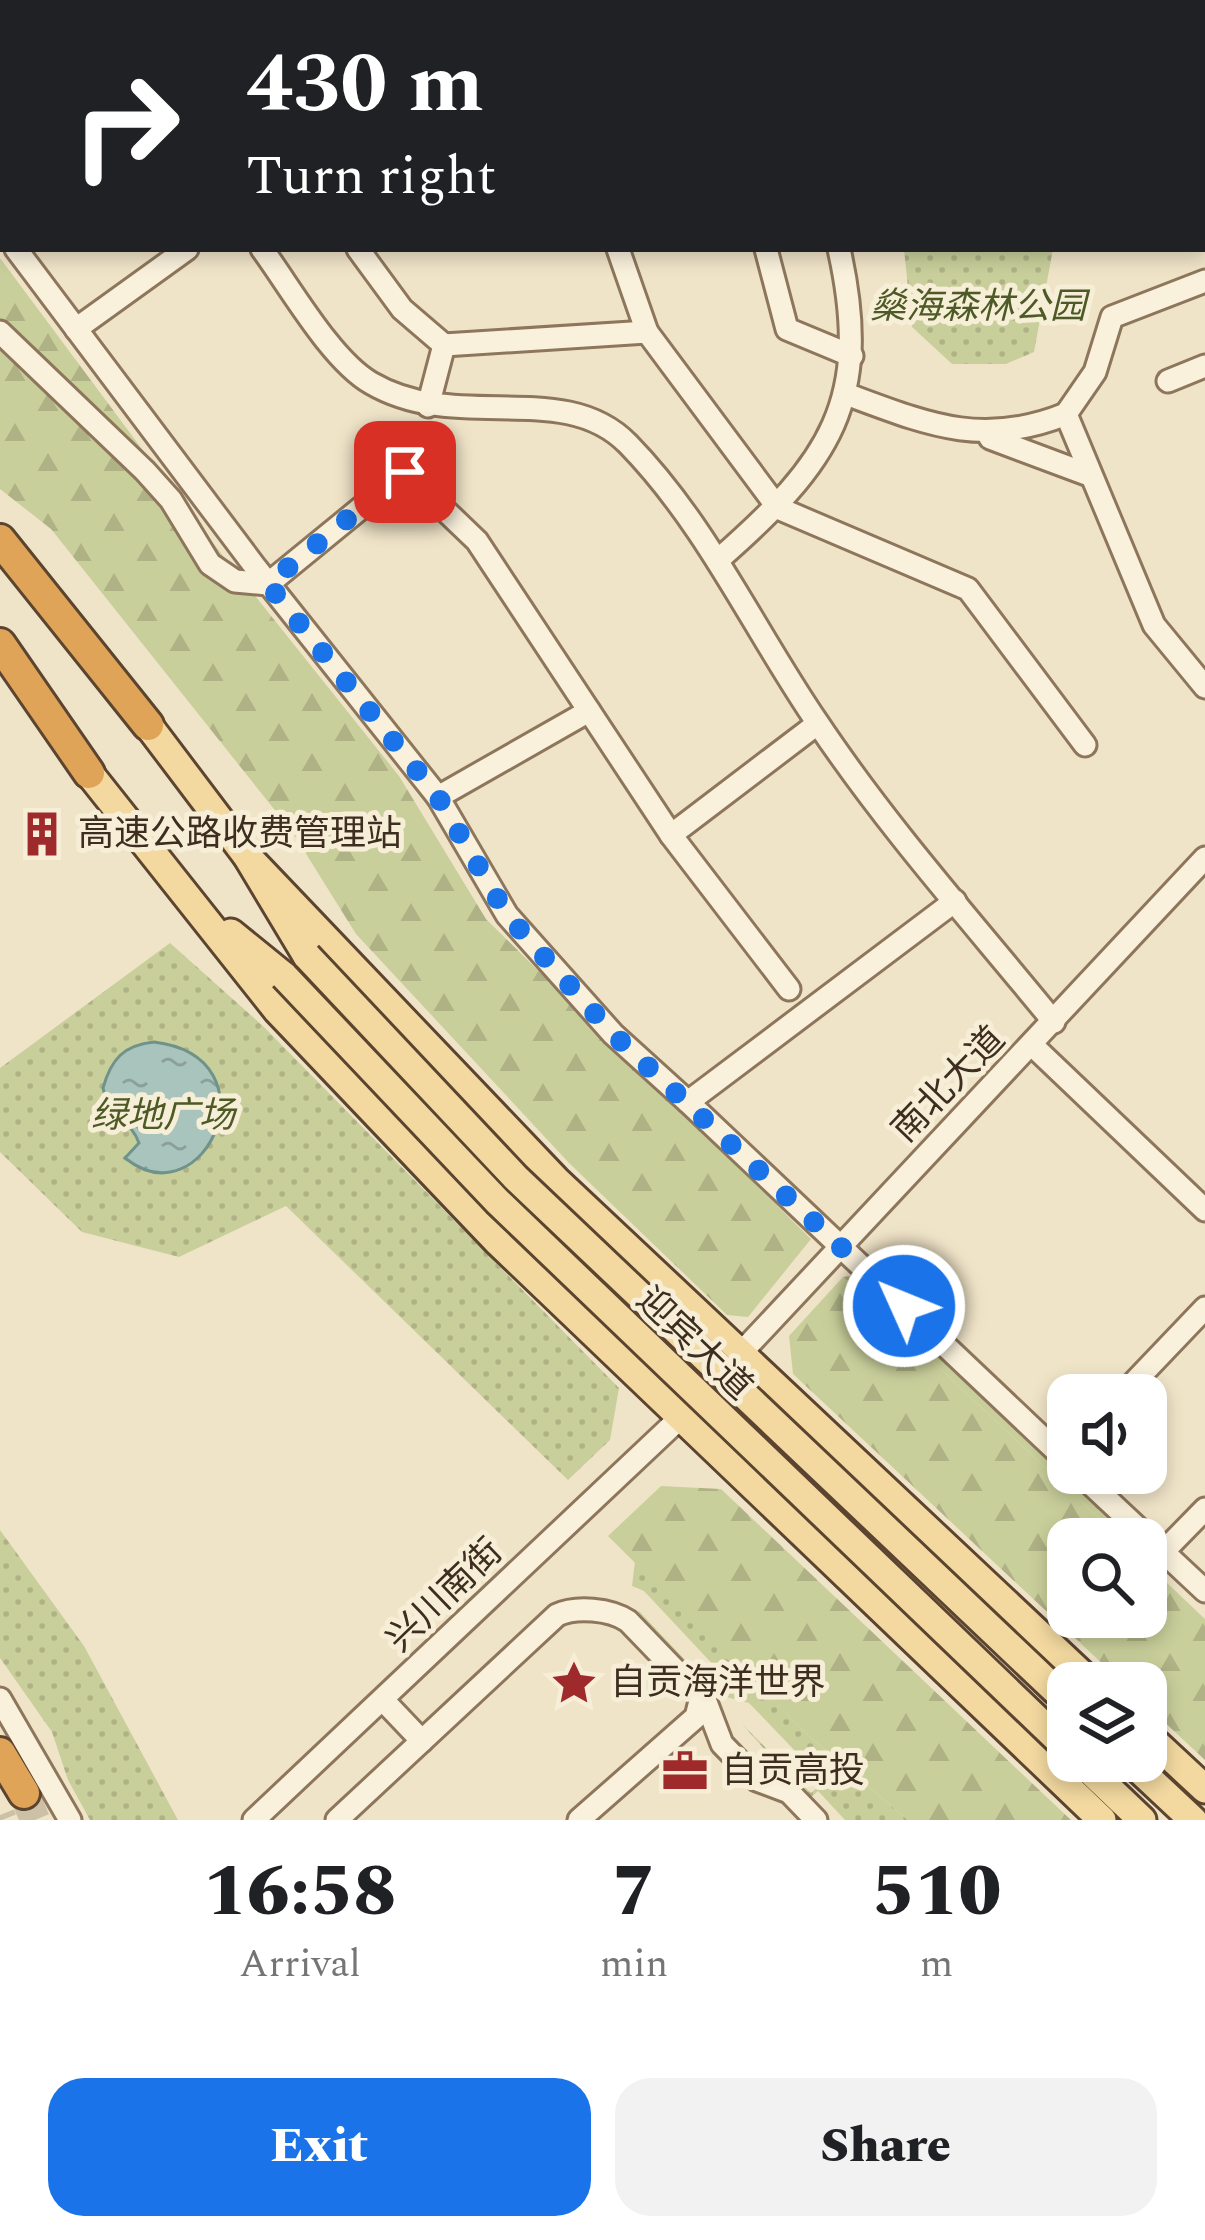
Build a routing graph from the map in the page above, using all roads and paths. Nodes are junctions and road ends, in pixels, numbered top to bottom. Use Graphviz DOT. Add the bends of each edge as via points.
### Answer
graph roads {
  1 [pos="18,252"];
  2 [pos="183,252"];
  3 [pos="264,252"];
  4 [pos="360,252"];
  5 [pos="619,252"];
  6 [pos="767,252"];
  7 [pos="840,252"];
  8 [pos="1205,281"];
  9 [pos="76,329"];
  10 [pos="0,332"];
  11 [pos="647,332"];
  12 [pos="444,345"];
  13 [pos="852,356"];
  14 [pos="1205,366"];
  15 [pos="1168,381"];
  16 [pos="846,394"];
  17 [pos="428,406"];
  18 [pos="1066,414"];
  19 [pos="978,434"];
  20 [pos="1089,475"];
  21 [pos="778,508"];
  22 [pos="0,540"];
  23 [pos="718,560"];
  24 [pos="268,584"];
  25 [pos="0,644"];
  26 [pos="1205,687"];
  27 [pos="590,711"];
  28 [pos="817,724"];
  29 [pos="148,725"];
  30 [pos="1084,745"];
  31 [pos="89,773"];
  32 [pos="438,797"];
  33 [pos="671,835"];
  34 [pos="247,856"];
  35 [pos="1205,858"];
  36 [pos="190,901"];
  37 [pos="956,901"];
  38 [pos="789,989"];
  39 [pos="1054,1022"];
  40 [pos="1032,1045"];
  41 [pos="688,1102"];
  42 [pos="1172,1176"];
  43 [pos="1205,1189"];
  44 [pos="1205,1210"];
  45 [pos="840,1246"];
  46 [pos="674,1293"];
  47 [pos="1205,1308"];
  48 [pos="1176,1339"];
  49 [pos="1205,1344"];
  50 [pos="738,1354"];
  51 [pos="616,1355"];
  52 [pos="1142,1374"];
  53 [pos="680,1418"];
  54 [pos="809,1420"];
  55 [pos="1047,1438"];
  56 [pos="745,1479"];
  57 [pos="1101,1494"];
  58 [pos="1205,1509"];
  59 [pos="1127,1518"];
  60 [pos="1167,1548"];
  61 [pos="1167,1556"];
  62 [pos="1205,1591"];
  63 [pos="1068,1662"];
  64 [pos="1047,1682"];
  65 [pos="701,1697"];
  66 [pos="0,1699"];
  67 [pos="383,1700"];
  68 [pos="685,1727"];
  69 [pos="1047,1730"];
  70 [pos="422,1741"];
  71 [pos="720,1742"];
  72 [pos="0,1753"];
  73 [pos="1167,1754"];
  74 [pos="1102,1782"];
  75 [pos="1152,1782"];
  76 [pos="1205,1789"];
  77 [pos="24,1793"];
  78 [pos="70,1820"];
  79 [pos="254,1820"];
  80 [pos="337,1820"];
  81 [pos="579,1820"];
  82 [pos="816,1820"];
  83 [pos="1102,1820"];
  84 [pos="1142,1820"];
  85 [pos="1193,1820"];
  1 -- 9 [label="street"];
  2 -- 9 [label="street"];
  3 -- 17 [label="street" via="365,380"];
  4 -- 12 [label="street" via="402,309"];
  5 -- 11 [label="street"];
  6 -- 13 [label="street" via="788,329"];
  7 -- 13 [label="street"];
  8 -- 18 [label="street" via="1112,317 1095,372"];
  9 -- 24 [label="street"];
  10 -- 24 [label="street" via="145,471 210,564 236,580"];
  11 -- 12 [label="street"];
  11 -- 21 [label="street"];
  12 -- 17 [label="street"];
  13 -- 16 [label="street"];
  14 -- 15 [label="street"];
  16 -- 19 [label="street"];
  16 -- 21 [label="street" via="835,427"];
  17 -- 23 [label="street" via="554,409 592,418 627,443"];
  18 -- 19 [label="street" via="1024,431"];
  18 -- 20 [label="street"];
  19 -- 20 [label="street"];
  20 -- 26 [label="street" via="1154,625"];
  21 -- 23 [label="street"];
  21 -- 30 [label="street" via="968,589"];
  22 -- 29 [label="highway"];
  23 -- 28 [label="street"];
  24 -- 27 [label="street" via="405,472 477,541"];
  24 -- 32 [label="street"];
  25 -- 31 [label="highway"];
  27 -- 32 [label="street"];
  27 -- 33 [label="street"];
  28 -- 33 [label="street"];
  28 -- 37 [label="street"];
  29 -- 34 [label="main road"];
  31 -- 36 [label="main road"];
  32 -- 41 [label="street" via="507,915 613,1034"];
  33 -- 38 [label="street"];
  34 -- 46 [label="main road"];
  34 -- 64 [label="main road, 迎宾大道, bridge" via="307,956 516,1178"];
  35 -- 39 [label="street, 南北大道"];
  36 -- 51 [label="main road" via="338,1076"];
  36 -- 69 [label="main road, 迎宾大道, bridge" via="284,976 497,1202"];
  37 -- 39 [label="street"];
  37 -- 41 [label="street"];
  39 -- 40 [label="street, 南北大道"];
  40 -- 42 [label="street"];
  40 -- 45 [label="street, 南北大道"];
  41 -- 45 [label="street"];
  42 -- 43 [label="street"];
  42 -- 44 [label="street"];
  45 -- 50 [label="street, 南北大道"];
  45 -- 55 [label="street"];
  46 -- 50 [label="main road"];
  46 -- 51 [label="main road" via="687,1322 674,1357 645,1367"];
  47 -- 48 [label="street"];
  48 -- 49 [label="street"];
  48 -- 52 [label="street"];
  50 -- 53 [label="street, 兴川南街"];
  50 -- 54 [label="main road"];
  51 -- 53 [label="main road"];
  53 -- 56 [label="main road"];
  53 -- 67 [label="street, 兴川南街"];
  54 -- 56 [label="main road" via="766,1408 746,1415 731,1449"];
  54 -- 63 [label="main road"];
  56 -- 83 [label="main road"];
  57 -- 59 [label="street"];
  58 -- 60 [label="street"];
  61 -- 62 [label="street"];
  65 -- 68 [label="street"];
  65 -- 70 [label="street" via="628,1621 571,1609"];
  65 -- 71 [label="street"];
  66 -- 78 [label="street"];
  67 -- 70 [label="street"];
  67 -- 79 [label="street, 兴川南街"];
  68 -- 71 [label="street" via="703,1726"];
  68 -- 81 [label="street"];
  70 -- 80 [label="street"];
  71 -- 82 [label="street" via="757,1780 789,1792"];
  72 -- 77 [label="highway"];
  73 -- 76 [label="main road"];
  74 -- 84 [label="main road"];
  75 -- 85 [label="main road"];
}
